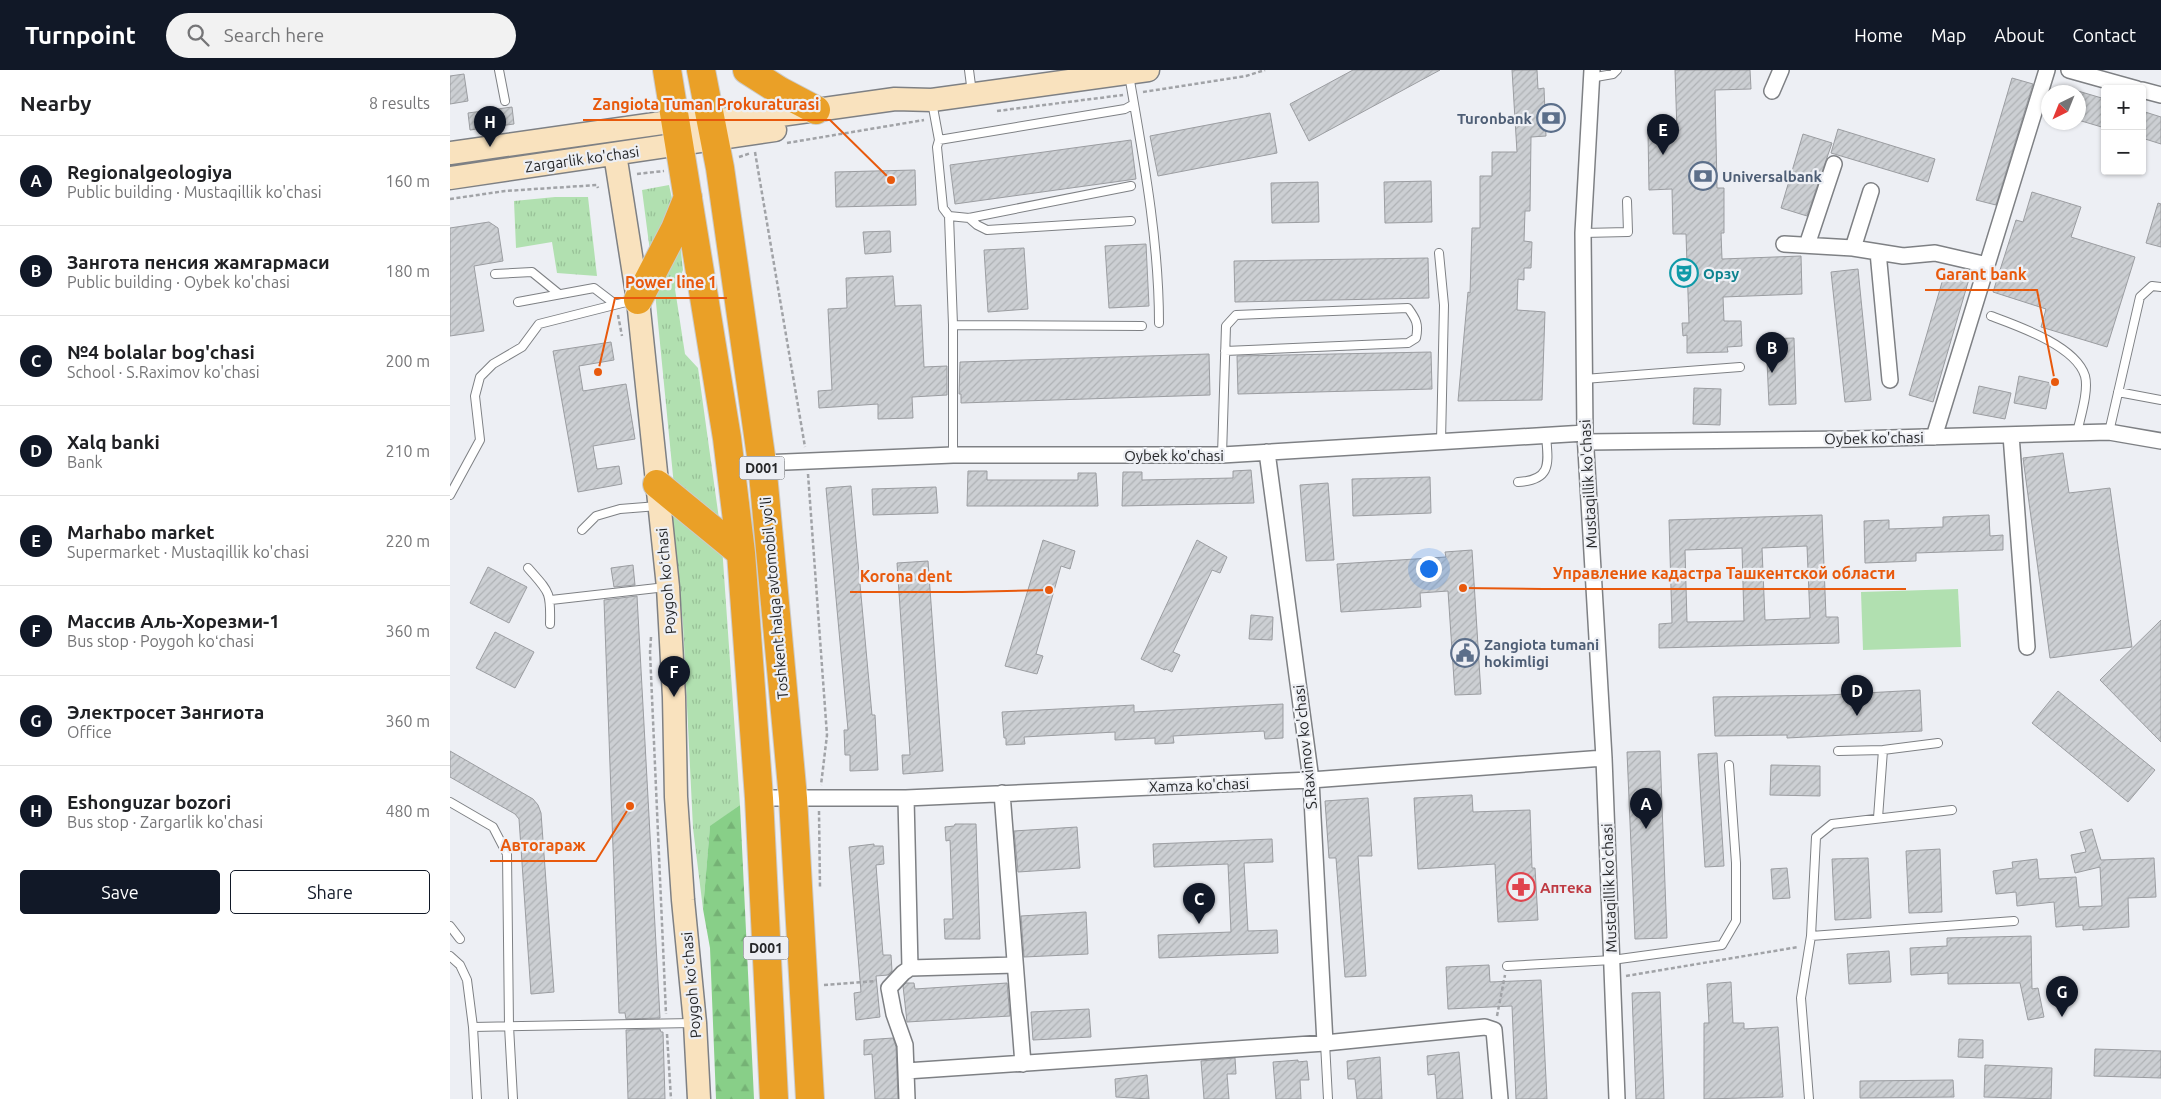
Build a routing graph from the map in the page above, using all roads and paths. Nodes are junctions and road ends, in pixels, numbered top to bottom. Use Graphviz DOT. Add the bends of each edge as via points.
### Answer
graph roads {
  1 [pos="499,70"];
  2 [pos="667,70"];
  3 [pos="701,70"];
  4 [pos="747,70"];
  5 [pos="969,70"];
  6 [pos="1616,70"];
  7 [pos="1781,70"];
  8 [pos="2047,70"];
  9 [pos="2069,70"];
  10 [pos="1139,71"];
  11 [pos="1590,73"];
  12 [pos="2123,85"];
  13 [pos="1772,91"];
  14 [pos="2146,91"];
  15 [pos="973,95"];
  16 [pos="2161,95"];
  17 [pos="932,100"];
  18 [pos="505,101"];
  19 [pos="1134,104"];
  20 [pos="816,110"];
  21 [pos="712,130"];
  22 [pos="678,133"];
  23 [pos="939,140"];
  24 [pos="450,153"];
  25 [pos="615,154"];
  26 [pos="1834,164"];
  27 [pos="450,178"];
  28 [pos="1131,186"];
  29 [pos="598,188"];
  30 [pos="1871,191"];
  31 [pos="688,197"];
  32 [pos="450,199"];
  33 [pos="1627,200"];
  34 [pos="949,216"];
  35 [pos="969,218"];
  36 [pos="1131,221"];
  37 [pos="1583,233"];
  38 [pos="1784,244"];
  39 [pos="1806,245"];
  40 [pos="1854,248"];
  41 [pos="1878,252"];
  42 [pos="1439,253"];
  43 [pos="1987,265"];
  44 [pos="494,274"];
  45 [pos="2161,287"];
  46 [pos="559,294"];
  47 [pos="518,302"];
  48 [pos="627,302"];
  49 [pos="1991,316"];
  50 [pos="1159,323"];
  51 [pos="953,325"];
  52 [pos="1142,326"];
  53 [pos="623,340"];
  54 [pos="1225,351"];
  55 [pos="1740,367"];
  56 [pos="1584,379"];
  57 [pos="1890,380"];
  58 [pos="2118,392"];
  59 [pos="2161,400"];
  60 [pos="2108,432"];
  61 [pos="2078,433"];
  62 [pos="1546,435"];
  63 [pos="2011,435"];
  64 [pos="1934,437"];
  65 [pos="1585,438"];
  66 [pos="1441,441"];
  67 [pos="2161,441"];
  68 [pos="1267,452"];
  69 [pos="954,455"];
  70 [pos="1222,455"];
  71 [pos="762,463"];
  72 [pos="1518,482"];
  73 [pos="658,495"];
  74 [pos="450,496"];
  75 [pos="582,530"];
  76 [pos="741,554"];
  77 [pos="528,568"];
  78 [pos="668,587"];
  79 [pos="551,600"];
  80 [pos="550,624"];
  81 [pos="651,634"];
  82 [pos="2027,647"];
  83 [pos="1938,743"];
  84 [pos="1883,750"];
  85 [pos="1838,751"];
  86 [pos="1604,758"];
  87 [pos="1729,765"];
  88 [pos="1311,780"];
  89 [pos="1002,794"];
  90 [pos="759,798"];
  91 [pos="793,798"];
  92 [pos="906,798"];
  93 [pos="450,802"];
  94 [pos="1952,810"];
  95 [pos="1878,818"];
  96 [pos="2014,921"];
  97 [pos="450,926"];
  98 [pos="1811,936"];
  99 [pos="460,938"];
  100 [pos="1809,946"];
  101 [pos="450,956"];
  102 [pos="1612,960"];
  103 [pos="1015,965"];
  104 [pos="1507,966"];
  105 [pos="910,968"];
  106 [pos="1613,978"];
  107 [pos="895,980"];
  108 [pos="822,985"];
  109 [pos="695,1023"];
  110 [pos="667,1024"];
  111 [pos="509,1026"];
  112 [pos="472,1027"];
  113 [pos="1494,1030"];
  114 [pos="1325,1043"];
  115 [pos="1022,1064"];
  116 [pos="906,1072"];
  117 [pos="477,1099"];
  118 [pos="513,1099"];
  119 [pos="671,1099"];
  120 [pos="699,1099"];
  121 [pos="774,1099"];
  122 [pos="810,1099"];
  123 [pos="907,1099"];
  124 [pos="1328,1099"];
  125 [pos="1500,1099"];
  126 [pos="1617,1099"];
  127 [pos="1809,1099"];
  1 -- 18 [label="lane"];
  2 -- 22 [label="highway, Toshkent halqa avtomobil yo'li / D001"];
  3 -- 21 [label="highway, Toshkent halqa avtomobil yo'li / D001"];
  4 -- 20 [label="highway"];
  5 -- 15 [label="lane"];
  6 -- 11 [label="lane" via="1613,74"];
  7 -- 13 [label="street"];
  8 -- 43 [label="street"];
  9 -- 12 [label="street"];
  10 -- 15 [label="main road"];
  10 -- 19 [label="lane"];
  11 -- 37 [label="street, Mustaqillik ko'chasi"];
  14 -- 16 [label="street"];
  15 -- 17 [label="main road"];
  17 -- 20 [label="main road" via="895,99"];
  17 -- 21 [label="main road" via="894,113"];
  17 -- 23 [label="lane"];
  19 -- 23 [label="lane" via="1126,110"];
  19 -- 50 [label="lane" via="1150,206"];
  20 -- 21 [label="main road" via="759,118"];
  21 -- 22 [label="main road, Zargarlik ko'chasi"];
  21 -- 71 [label="highway, Toshkent halqa avtomobil yo'li / D001"];
  22 -- 24 [label="main road, Zargarlik ko'chasi"];
  22 -- 25 [label="main road, Zargarlik ko'chasi"];
  22 -- 31 [label="highway, Toshkent halqa avtomobil yo'li / D001"];
  23 -- 34 [label="lane" via="937,147 944,208"];
  25 -- 27 [label="main road, Zargarlik ko'chasi"];
  25 -- 48 [label="main road, Poygoh koʻchasi"];
  26 -- 39 [label="street"];
  28 -- 35 [label="lane"];
  29 -- 32 [label="path" via="597,185 504,191"];
  30 -- 40 [label="street"];
  31 -- 48 [label="highway" via="675,229"];
  31 -- 76 [label="highway, Toshkent halqa avtomobil yo'li / D001" via="727,438"];
  33 -- 37 [label="lane" via="1628,232"];
  34 -- 35 [label="lane"];
  34 -- 51 [label="lane"];
  35 -- 36 [label="lane" via="987,230"];
  37 -- 56 [label="street, Mustaqillik ko'chasi"];
  38 -- 39 [label="street"];
  39 -- 40 [label="street"];
  40 -- 41 [label="street"];
  41 -- 43 [label="street" via="1903,256 1935,253"];
  41 -- 57 [label="street"];
  42 -- 66 [label="lane" via="1444,304"];
  43 -- 64 [label="street"];
  44 -- 46 [label="lane" via="532,272"];
  45 -- 58 [label="lane" via="2152,286 2140,297"];
  46 -- 47 [label="lane"];
  46 -- 48 [label="lane" via="594,288"];
  48 -- 53 [label="path"];
  48 -- 73 [label="main road, Poygoh koʻchasi"];
  48 -- 74 [label="lane" via="539,324 522,347 486,371 480,378 475,396 480,440"];
  49 -- 61 [label="lane" via="2024,328 2068,353 2079,363 2086,386"];
  51 -- 52 [label="lane"];
  51 -- 69 [label="lane"];
  54 -- 54 [label="lane" via="1226,326 1236,315 1408,308 1418,327 1416,338 1408,343"];
  54 -- 70 [label="lane"];
  55 -- 56 [label="lane"];
  56 -- 65 [label="street, Mustaqillik ko'chasi"];
  58 -- 59 [label="lane"];
  58 -- 60 [label="lane"];
  60 -- 61 [label="street, Oybek ko'chasi"];
  60 -- 67 [label="street, Oybek ko'chasi"];
  61 -- 63 [label="street, Oybek ko'chasi"];
  62 -- 65 [label="street, Oybek ko'chasi"];
  62 -- 66 [label="street, Oybek ko'chasi"];
  62 -- 72 [label="lane" via="1548,465 1530,482"];
  63 -- 64 [label="street, Oybek ko'chasi"];
  63 -- 82 [label="street"];
  64 -- 65 [label="street, Oybek ko'chasi"];
  65 -- 86 [label="street, Mustaqillik ko'chasi"];
  66 -- 68 [label="street, Oybek ko'chasi"];
  68 -- 70 [label="street, Oybek ko'chasi"];
  68 -- 88 [label="street, S.Raximov ko'chasi"];
  69 -- 70 [label="street, Oybek ko'chasi"];
  69 -- 71 [label="street, Oybek ko'chasi"];
  71 -- 91 [label="highway, Toshkent halqa avtomobil yo'li / D001"];
  73 -- 75 [label="lane" via="596,516"];
  73 -- 76 [label="highway"];
  73 -- 78 [label="main road, Poygoh koʻchasi"];
  76 -- 90 [label="highway, Toshkent halqa avtomobil yo'li / D001"];
  77 -- 79 [label="lane"];
  78 -- 79 [label="lane"];
  78 -- 109 [label="main road, Poygoh koʻchasi" via="676,797"];
  79 -- 80 [label="lane"];
  81 -- 110 [label="path"];
  83 -- 84 [label="lane"];
  84 -- 85 [label="lane"];
  84 -- 95 [label="lane"];
  86 -- 88 [label="street, Xamza ko'chasi"];
  86 -- 102 [label="street, Mustaqillik ko'chasi"];
  87 -- 102 [label="lane" via="1736,862 1736,921 1730,932 1722,945"];
  88 -- 89 [label="street, Xamza ko'chasi"];
  88 -- 114 [label="street, S.Raximov ko'chasi"];
  89 -- 92 [label="street, Xamza ko'chasi"];
  89 -- 103 [label="street"];
  90 -- 91 [label="street, Xamza ko'chasi"];
  90 -- 121 [label="highway, Toshkent halqa avtomobil yo'li / D001"];
  91 -- 92 [label="street, Xamza ko'chasi"];
  91 -- 122 [label="highway, Toshkent halqa avtomobil yo'li / D001"];
  92 -- 105 [label="street"];
  93 -- 111 [label="lane" via="493,827 507,854"];
  94 -- 95 [label="lane"];
  95 -- 98 [label="lane" via="1832,824 1816,837"];
  96 -- 98 [label="lane"];
  97 -- 99 [label="lane"];
  98 -- 100 [label="lane"];
  100 -- 106 [label="path"];
  100 -- 127 [label="lane" via="1801,998"];
  101 -- 112 [label="lane" via="460,965 467,980"];
  102 -- 104 [label="lane"];
  102 -- 106 [label="street, Mustaqillik ko'chasi"];
  103 -- 105 [label="street"];
  103 -- 115 [label="street"];
  104 -- 113 [label="path"];
  105 -- 107 [label="street"];
  106 -- 126 [label="street, Mustaqillik ko'chasi"];
  107 -- 108 [label="path"];
  107 -- 116 [label="street" via="889,988 905,1045"];
  109 -- 110 [label="lane"];
  109 -- 120 [label="main road, Poygoh koʻchasi"];
  110 -- 111 [label="lane"];
  110 -- 119 [label="path"];
  111 -- 112 [label="lane"];
  111 -- 118 [label="lane"];
  112 -- 117 [label="lane"];
  113 -- 114 [label="street" via="1486,1027"];
  113 -- 125 [label="street"];
  114 -- 115 [label="street"];
  114 -- 124 [label="lane"];
  115 -- 116 [label="street"];
  116 -- 123 [label="street"];
}
